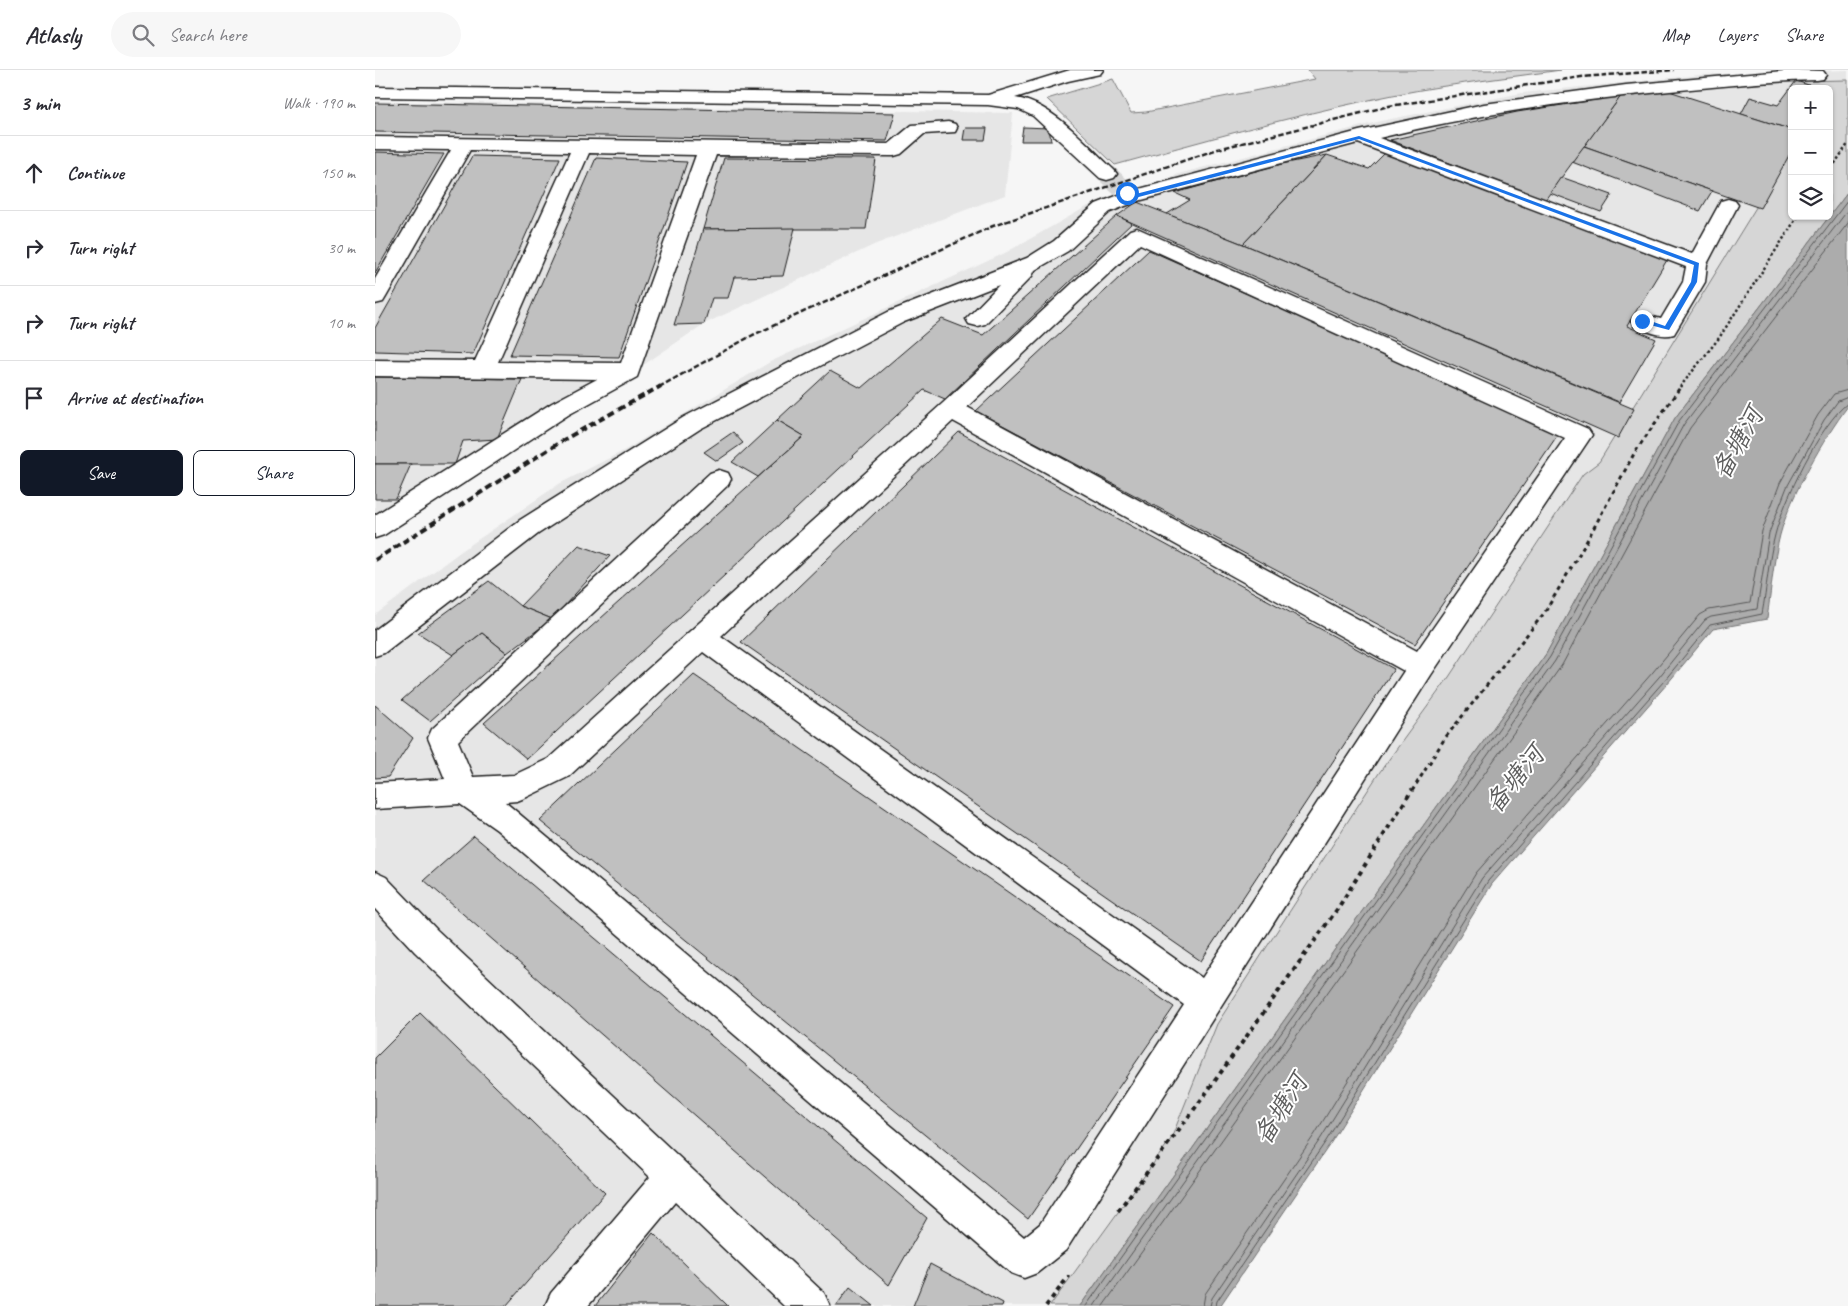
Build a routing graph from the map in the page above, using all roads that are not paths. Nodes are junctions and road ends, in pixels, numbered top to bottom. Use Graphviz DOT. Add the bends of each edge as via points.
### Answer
graph roads {
  1 [pos="1094,70"];
  2 [pos="1817,75"];
  3 [pos="375,92"];
  4 [pos="988,100"];
  5 [pos="948,128"];
  6 [pos="1359,137"];
  7 [pos="375,143"];
  8 [pos="464,144"];
  9 [pos="582,147"];
  10 [pos="708,149"];
  11 [pos="1107,174"];
  12 [pos="1728,205"];
  13 [pos="1034,263"];
  14 [pos="1697,264"];
  15 [pos="375,297"];
  16 [pos="977,318"];
  17 [pos="1642,321"];
  18 [pos="375,368"];
  19 [pos="483,369"];
  20 [pos="629,371"];
  21 [pos="951,409"];
  22 [pos="719,479"];
  23 [pos="375,528"];
  24 [pos="702,637"];
  25 [pos="375,644"];
  26 [pos="1421,667"];
  27 [pos="465,791"];
  28 [pos="375,796"];
  29 [pos="375,887"];
  30 [pos="1205,1000"];
  31 [pos="674,1176"];
  32 [pos="564,1306"];
  33 [pos="811,1306"];
  1 -- 4 [label="street"];
  2 -- 6 [label="street" via="1707,82 1518,103"];
  3 -- 4 [label="street"];
  4 -- 11 [label="street" via="1022,104 1040,112"];
  5 -- 10 [label="street" via="919,129 894,150"];
  6 -- 13 [label="street" via="1129,195 1103,208 1061,246"];
  6 -- 14 [label="street"];
  7 -- 8 [label="street"];
  8 -- 9 [label="street"];
  8 -- 15 [label="street"];
  9 -- 10 [label="street"];
  9 -- 19 [label="street"];
  10 -- 20 [label="street"];
  12 -- 14 [label="street"];
  13 -- 16 [label="street"];
  13 -- 25 [label="street" via="896,316 691,423 529,527"];
  14 -- 17 [label="street" via="1694,282 1666,329"];
  18 -- 19 [label="street"];
  19 -- 20 [label="street"];
  20 -- 23 [label="street" via="559,409"];
  21 -- 24 [label="street"];
  21 -- 26 [label="street"];
  21 -- 26 [label="street" via="1137,235 1580,435"];
  22 -- 27 [label="street" via="442,738"];
  24 -- 27 [label="street" via="558,768 517,788"];
  24 -- 30 [label="street"];
  26 -- 30 [label="street"];
  27 -- 28 [label="street"];
  27 -- 30 [label="street" via="507,820 1024,1260 1053,1237"];
  29 -- 31 [label="street" via="426,941"];
  31 -- 32 [label="street"];
  31 -- 33 [label="street"];
}
